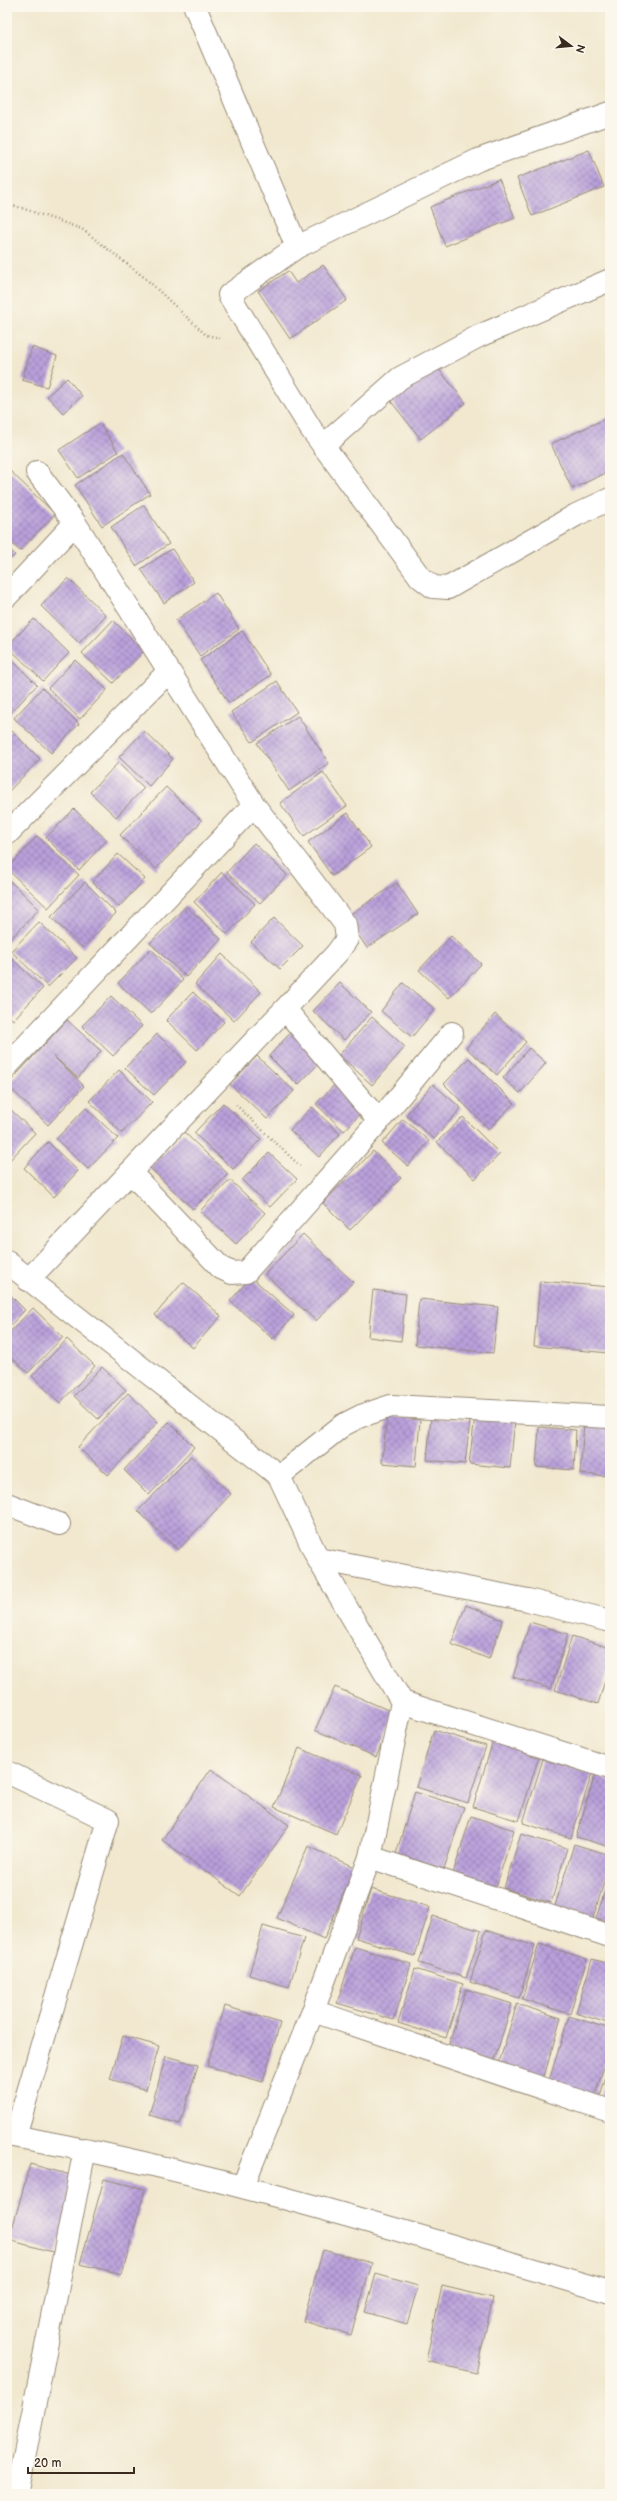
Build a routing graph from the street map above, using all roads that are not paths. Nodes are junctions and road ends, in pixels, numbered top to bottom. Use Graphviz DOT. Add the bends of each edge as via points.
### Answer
graph roads {
  1 [pos="195,7"];
  2 [pos="610,113"];
  3 [pos="297,247"];
  4 [pos="610,280"];
  5 [pos="323,446"];
  6 [pos="36,472"];
  7 [pos="610,499"];
  8 [pos="74,523"];
  9 [pos="7,596"];
  10 [pos="169,671"];
  11 [pos="254,805"];
  12 [pos="7,834"];
  13 [pos="285,1009"];
  14 [pos="452,1033"];
  15 [pos="7,1066"];
  16 [pos="379,1121"];
  17 [pos="130,1172"];
  18 [pos="7,1262"];
  19 [pos="28,1280"];
  20 [pos="610,1417"];
  21 [pos="279,1476"];
  22 [pos="7,1504"];
  23 [pos="59,1524"];
  24 [pos="318,1559"];
  25 [pos="610,1621"];
  26 [pos="402,1702"];
  27 [pos="610,1768"];
  28 [pos="7,1772"];
  29 [pos="370,1857"];
  30 [pos="610,1936"];
  31 [pos="313,2011"];
  32 [pos="610,2111"];
  33 [pos="11,2136"];
  34 [pos="85,2149"];
  35 [pos="243,2186"];
  36 [pos="610,2292"];
  37 [pos="17,2494"];
  1 -- 3 [label="street"];
  2 -- 3 [label="street" via="478,160"];
  3 -- 5 [label="street" via="228,295"];
  4 -- 5 [label="street" via="479,336 400,378"];
  5 -- 7 [label="street" via="420,577 433,587 448,588 576,515"];
  6 -- 8 [label="street"];
  8 -- 9 [label="street"];
  8 -- 10 [label="street"];
  10 -- 11 [label="street"];
  10 -- 12 [label="street"];
  11 -- 13 [label="street" via="345,924 347,939"];
  11 -- 15 [label="street"];
  13 -- 16 [label="street"];
  13 -- 17 [label="street"];
  14 -- 16 [label="street"];
  16 -- 17 [label="street" via="246,1272 232,1273 221,1268"];
  17 -- 19 [label="street"];
  18 -- 19 [label="street"];
  19 -- 21 [label="street"];
  20 -- 21 [label="street" via="391,1406 343,1425"];
  21 -- 24 [label="street"];
  22 -- 23 [label="street"];
  24 -- 25 [label="street" via="528,1600"];
  24 -- 26 [label="street"];
  26 -- 27 [label="street"];
  26 -- 29 [label="street"];
  28 -- 33 [label="street" via="108,1820"];
  29 -- 30 [label="street"];
  29 -- 31 [label="street"];
  31 -- 32 [label="street"];
  31 -- 35 [label="street"];
  33 -- 34 [label="street"];
  34 -- 35 [label="street"];
  34 -- 37 [label="street"];
  35 -- 36 [label="street"];
}
